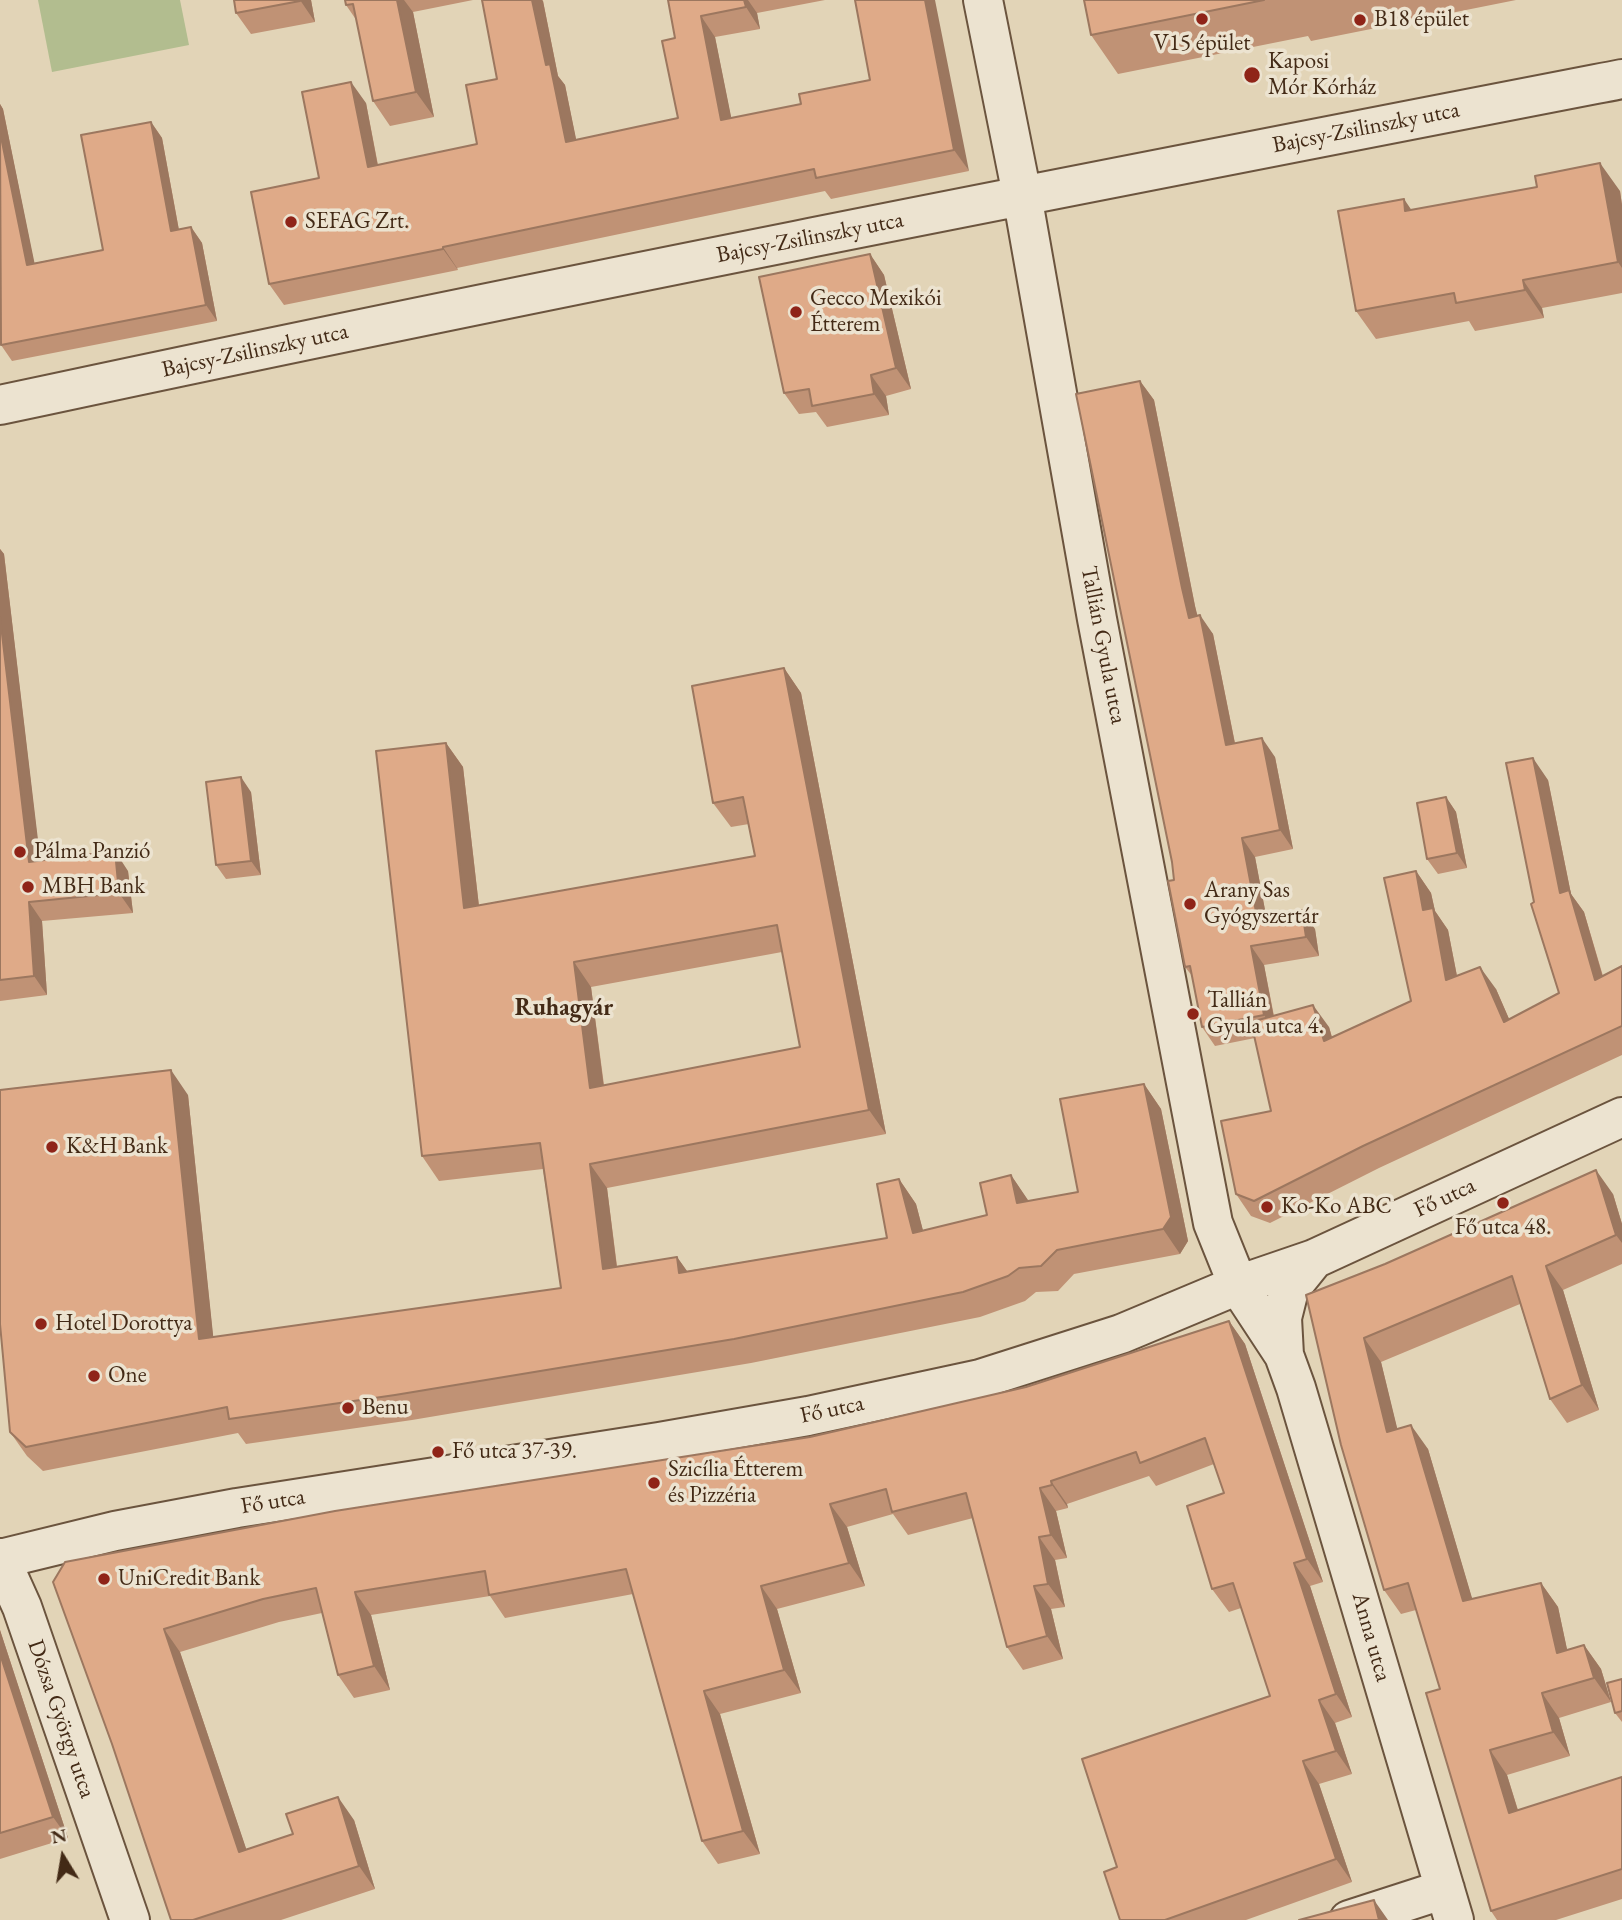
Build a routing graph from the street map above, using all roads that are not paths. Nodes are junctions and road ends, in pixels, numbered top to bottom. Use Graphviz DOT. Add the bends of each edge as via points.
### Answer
graph roads {
  1 [pos="983,0"];
  2 [pos="1622,79"];
  3 [pos="1022,195"];
  4 [pos="0,405"];
  5 [pos="1622,1117"];
  6 [pos="1314,1259"];
  7 [pos="1238,1285"];
  8 [pos="1284,1355"];
  9 [pos="0,1558"];
  10 [pos="1450,1905"];
  11 [pos="130,1920"];
  12 [pos="1349,1920"];
  1 -- 3 [label="street, Tallián Gyula utca"];
  2 -- 3 [label="street, Bajcsy-Zsilinszky utca"];
  3 -- 4 [label="street, Bajcsy-Zsilinszky utca"];
  3 -- 7 [label="street, Tallián Gyula utca" via="1097,619 1213,1223"];
  5 -- 6 [label="street, Fő utca"];
  6 -- 7 [label="street, Fő utca"];
  6 -- 8 [label="street, Anna utca" via="1289,1290 1282,1318"];
  7 -- 8 [label="street, Anna utca"];
  7 -- 9 [label="street, Fő utca" via="1121,1334 980,1379 740,1428 237,1507"];
  8 -- 10 [label="street, Anna utca"];
  9 -- 11 [label="street, Dózsa György utca" via="22,1607"];
  10 -- 12 [label="street"];
}
